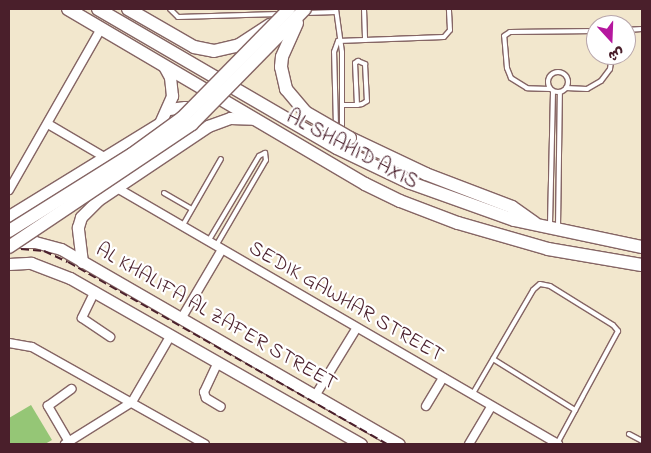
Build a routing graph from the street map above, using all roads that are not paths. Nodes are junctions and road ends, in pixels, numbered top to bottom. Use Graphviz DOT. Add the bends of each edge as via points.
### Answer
graph roads {
  1 [pos="68,9"];
  2 [pos="98,9"];
  3 [pos="128,9"];
  4 [pos="170,9"];
  5 [pos="289,9"];
  6 [pos="305,9"];
  7 [pos="364,9"];
  8 [pos="449,9"];
  9 [pos="336,11"];
  10 [pos="279,21"];
  11 [pos="101,29"];
  12 [pos="586,31"];
  13 [pos="365,40"];
  14 [pos="338,41"];
  15 [pos="611,65"];
  16 [pos="164,66"];
  17 [pos="566,88"];
  18 [pos="552,90"];
  19 [pos="560,92"];
  20 [pos="357,104"];
  21 [pos="342,105"];
  22 [pos="169,109"];
  23 [pos="253,119"];
  24 [pos="48,124"];
  25 [pos="208,126"];
  26 [pos="340,150"];
  27 [pos="106,158"];
  28 [pos="220,159"];
  29 [pos="117,188"];
  30 [pos="9,189"];
  31 [pos="239,189"];
  32 [pos="164,193"];
  33 [pos="247,194"];
  34 [pos="192,209"];
  35 [pos="9,216"];
  36 [pos="182,227"];
  37 [pos="550,230"];
  38 [pos="10,240"];
  39 [pos="207,243"];
  40 [pos="47,244"];
  41 [pos="642,247"];
  42 [pos="218,249"];
  43 [pos="82,262"];
  44 [pos="14,263"];
  45 [pos="642,265"];
  46 [pos="40,266"];
  47 [pos="95,292"];
  48 [pos="181,319"];
  49 [pos="356,329"];
  50 [pos="171,335"];
  51 [pos="110,337"];
  52 [pos="9,344"];
  53 [pos="493,359"];
  54 [pos="218,362"];
  55 [pos="443,378"];
  56 [pos="72,389"];
  57 [pos="472,395"];
  58 [pos="316,396"];
  59 [pos="132,402"];
  60 [pos="426,406"];
  61 [pos="491,406"];
  62 [pos="221,407"];
  63 [pos="575,410"];
  64 [pos="629,434"];
  65 [pos="642,441"];
  66 [pos="67,443"];
  67 [pos="199,443"];
  68 [pos="361,444"];
  69 [pos="399,444"];
  70 [pos="469,444"];
  71 [pos="558,444"];
  1 -- 11 [label="main road, AL SHAHID AXIS"];
  2 -- 26 [label="main road, AL SHAHID AXIS"];
  3 -- 10 [label="main road, bridge" via="194,47 220,50 239,45"];
  4 -- 9 [label="lane" via="178,17"];
  5 -- 10 [label="main road, bridge"];
  6 -- 37 [label="main road, bridge" via="286,45 281,68 291,98 305,112 350,138 426,174 512,207"];
  6 -- 38 [label="main road, bridge" via="192,124"];
  7 -- 13 [label="lane"];
  8 -- 13 [label="lane" via="450,30 444,38"];
  9 -- 14 [label="lane"];
  10 -- 38 [label="main road, bridge" via="182,118"];
  11 -- 16 [label="main road, AL SHAHID AXIS"];
  11 -- 24 [label="street"];
  12 -- 18 [label="lane" via="510,32 504,36 510,78 527,88"];
  13 -- 14 [label="lane"];
  14 -- 21 [label="lane" via="342,52"];
  14 -- 26 [label="lane" via="334,52"];
  15 -- 17 [label="lane" via="601,81 587,89"];
  16 -- 22 [label="street" via="172,90"];
  16 -- 23 [label="main road, AL SHAHID AXIS"];
  17 -- 18 [label="lane" via="566,75 558,72 549,76"];
  17 -- 19 [label="lane"];
  18 -- 19 [label="lane"];
  18 -- 37 [label="lane"];
  19 -- 37 [label="lane"];
  20 -- 20 [label="lane" via="367,101 365,63 362,61 355,63"];
  20 -- 21 [label="lane"];
  21 -- 26 [label="lane"];
  22 -- 25 [label="street" via="190,108"];
  22 -- 27 [label="street" via="156,127"];
  23 -- 25 [label="street" via="230,118"];
  23 -- 45 [label="main road, AL SHAHID AXIS" via="365,184 438,216 548,249"];
  24 -- 27 [label="street"];
  24 -- 30 [label="street"];
  25 -- 29 [label="street"];
  26 -- 37 [label="main road, AL SHAHID AXIS" via="434,193"];
  27 -- 35 [label="street"];
  28 -- 34 [label="lane"];
  29 -- 36 [label="street, SEDIK GAWHAR STREET"];
  29 -- 43 [label="street" via="98,200 81,217 77,238"];
  31 -- 33 [label="lane"];
  31 -- 33 [label="lane" via="259,156 265,153 268,158"];
  31 -- 39 [label="lane"];
  32 -- 34 [label="lane"];
  33 -- 42 [label="lane"];
  34 -- 36 [label="lane"];
  36 -- 39 [label="street, SEDIK GAWHAR STREET"];
  37 -- 41 [label="main road, AL SHAHID AXIS"];
  38 -- 40 [label="street, AL KHALIFA AL ZAFER STREET"];
  38 -- 44 [label="street" via="23,253"];
  39 -- 42 [label="street, SEDIK GAWHAR STREET"];
  40 -- 43 [label="street, AL KHALIFA AL ZAFER STREET"];
  40 -- 46 [label="street" via="38,254"];
  42 -- 48 [label="street"];
  42 -- 49 [label="street, SEDIK GAWHAR STREET"];
  43 -- 48 [label="street, AL KHALIFA AL ZAFER STREET"];
  44 -- 46 [label="street, AL KHALIFA AL ZAFER STREET"];
  46 -- 47 [label="street, AL KHALIFA AL ZAFER STREET"];
  47 -- 50 [label="street, AL KHALIFA AL ZAFER STREET"];
  47 -- 51 [label="street" via="82,318"];
  48 -- 58 [label="street, AL KHALIFA AL ZAFER STREET"];
  49 -- 55 [label="street, SEDIK GAWHAR STREET"];
  49 -- 58 [label="street"];
  50 -- 54 [label="street, AL KHALIFA AL ZAFER STREET"];
  50 -- 59 [label="street"];
  52 -- 59 [label="street" via="26,344"];
  53 -- 57 [label="lane"];
  53 -- 63 [label="lane"];
  53 -- 63 [label="lane" via="533,290 540,284 550,286 613,325 618,335"];
  54 -- 62 [label="street" via="204,392 206,398"];
  54 -- 68 [label="street, AL KHALIFA AL ZAFER STREET"];
  55 -- 57 [label="street, SEDIK GAWHAR STREET"];
  55 -- 60 [label="street"];
  56 -- 66 [label="street" via="48,406"];
  57 -- 61 [label="street, SEDIK GAWHAR STREET"];
  58 -- 69 [label="street, AL KHALIFA AL ZAFER STREET"];
  59 -- 66 [label="street"];
  59 -- 67 [label="street"];
  61 -- 70 [label="street"];
  61 -- 71 [label="street, SEDIK GAWHAR STREET"];
  63 -- 71 [label="lane"];
  64 -- 65 [label="lane"];
}
